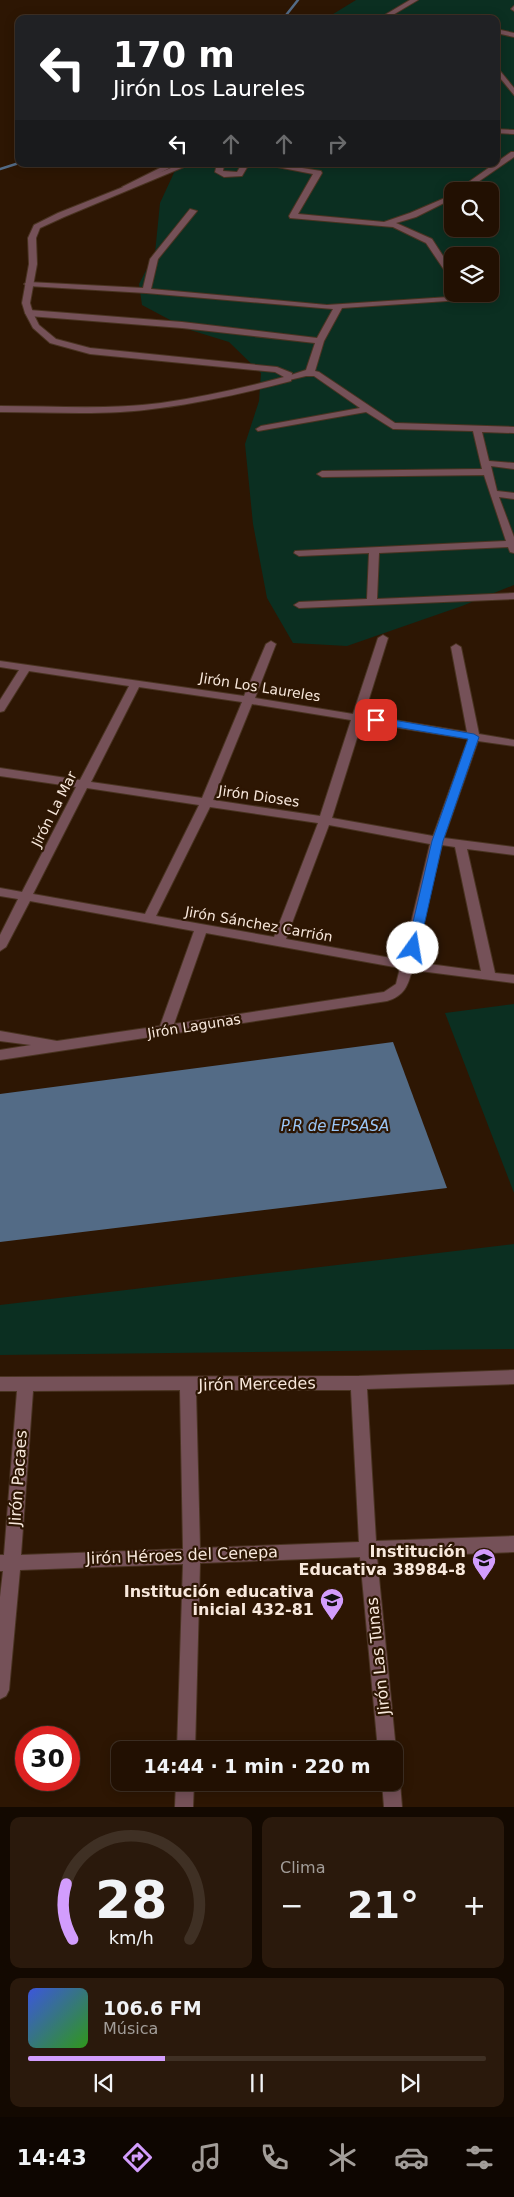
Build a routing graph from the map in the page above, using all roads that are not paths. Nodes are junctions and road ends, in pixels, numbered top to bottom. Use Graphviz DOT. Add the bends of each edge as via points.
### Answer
graph roads {
  1 [pos="415,0"];
  2 [pos="388,15"];
  3 [pos="500,32"];
  4 [pos="514,35"];
  5 [pos="500,74"];
  6 [pos="514,93"];
  7 [pos="500,132"];
  8 [pos="514,132"];
  9 [pos="514,154"];
  10 [pos="500,164"];
  11 [pos="167,167"];
  12 [pos="179,167"];
  13 [pos="220,167"];
  14 [pos="243,167"];
  15 [pos="292,167"];
  16 [pos="304,167"];
  17 [pos="495,167"];
  18 [pos="300,168"];
  19 [pos="473,182"];
  20 [pos="110,194"];
  21 [pos="444,200"];
  22 [pos="192,210"];
  23 [pos="387,223"];
  24 [pos="444,263"];
  25 [pos="28,284"];
  26 [pos="146,292"];
  27 [pos="444,300"];
  28 [pos="338,308"];
  29 [pos="29,313"];
  30 [pos="320,341"];
  31 [pos="310,372"];
  32 [pos="288,379"];
  33 [pos="0,409"];
  34 [pos="367,409"];
  35 [pos="261,429"];
  36 [pos="476,430"];
  37 [pos="514,430"];
  38 [pos="514,466"];
  39 [pos="486,467"];
  40 [pos="322,474"];
  41 [pos="493,493"];
  42 [pos="514,496"];
  43 [pos="510,528"];
  44 [pos="513,547"];
  45 [pos="374,550"];
  46 [pos="299,553"];
  47 [pos="514,596"];
  48 [pos="372,602"];
  49 [pos="299,605"];
  50 [pos="383,638"];
  51 [pos="271,644"];
  52 [pos="456,647"];
  53 [pos="0,664"];
  54 [pos="26,668"];
  55 [pos="136,684"];
  56 [pos="248,700"];
  57 [pos="0,709"];
  58 [pos="356,717"];
  59 [pos="474,737"];
  60 [pos="514,742"];
  61 [pos="0,772"];
  62 [pos="83,784"];
  63 [pos="206,803"];
  64 [pos="325,820"];
  65 [pos="437,841"];
  66 [pos="460,844"];
  67 [pos="514,851"];
  68 [pos="0,892"];
  69 [pos="26,897"];
  70 [pos="148,920"];
  71 [pos="201,929"];
  72 [pos="278,942"];
  73 [pos="0,947"];
  74 [pos="407,965"];
  75 [pos="489,977"];
  76 [pos="514,979"];
  77 [pos="165,1030"];
  78 [pos="0,1036"];
  79 [pos="64,1046"];
  80 [pos="0,1055"];
  81 [pos="514,1377"];
  82 [pos="359,1383"];
  83 [pos="0,1384"];
  84 [pos="188,1385"];
  85 [pos="25,1386"];
  86 [pos="514,1544"];
  87 [pos="368,1548"];
  88 [pos="192,1554"];
  89 [pos="6,1562"];
  90 [pos="0,1690"];
  91 [pos="186,1741"];
  92 [pos="387,1741"];
  93 [pos="185,1791"];
  94 [pos="392,1791"];
  95 [pos="184,1807"];
  96 [pos="393,1807"];
  1 -- 2 [label="street"];
  3 -- 4 [label="street"];
  5 -- 6 [label="street"];
  7 -- 8 [label="street"];
  9 -- 10 [label="street"];
  11 -- 20 [label="street"];
  12 -- 20 [label="street"];
  13 -- 14 [label="street" via="219,172 229,176 239,174"];
  15 -- 18 [label="street"];
  16 -- 18 [label="street"];
  17 -- 19 [label="street"];
  18 -- 23 [label="street" via="318,174 293,216"];
  20 -- 25 [label="street" via="37,227 32,238 33,264"];
  21 -- 23 [label="street" via="413,216"];
  22 -- 26 [label="street" via="154,258"];
  23 -- 24 [label="street" via="429,242"];
  25 -- 26 [label="street"];
  25 -- 29 [label="street" via="26,303"];
  26 -- 28 [label="street"];
  27 -- 28 [label="street"];
  28 -- 30 [label="street"];
  29 -- 30 [label="street" via="182,325"];
  29 -- 32 [label="street" via="36,326 53,341 68,346 264,368 285,372"];
  30 -- 31 [label="street"];
  31 -- 32 [label="street"];
  31 -- 34 [label="street"];
  32 -- 33 [label="street" via="159,406"];
  34 -- 35 [label="street"];
  34 -- 36 [label="street" via="393,426"];
  36 -- 37 [label="street"];
  36 -- 39 [label="street"];
  38 -- 39 [label="street"];
  39 -- 40 [label="street"];
  39 -- 41 [label="street"];
  41 -- 42 [label="street"];
  41 -- 43 [label="street"];
  43 -- 44 [label="street"];
  44 -- 45 [label="street"];
  45 -- 46 [label="street"];
  45 -- 48 [label="street"];
  47 -- 48 [label="street"];
  48 -- 49 [label="street"];
  50 -- 58 [label="street"];
  51 -- 56 [label="street"];
  52 -- 59 [label="street"];
  53 -- 54 [label="street, Jirón Los Laureles"];
  54 -- 55 [label="street, Jirón Los Laureles"];
  54 -- 57 [label="street"];
  55 -- 56 [label="street, Jirón Los Laureles"];
  55 -- 62 [label="street, Jirón La Mar"];
  56 -- 58 [label="street, Jirón Los Laureles"];
  56 -- 63 [label="street"];
  58 -- 59 [label="street, Jirón Los Laureles"];
  58 -- 64 [label="street"];
  59 -- 60 [label="street, Jirón Los Laureles"];
  59 -- 65 [label="street"];
  61 -- 62 [label="street, Jirón Dioses"];
  62 -- 63 [label="street, Jirón Dioses"];
  62 -- 69 [label="street, Jirón La Mar"];
  63 -- 64 [label="street, Jirón Dioses"];
  63 -- 70 [label="street"];
  64 -- 65 [label="street, Jirón Dioses"];
  64 -- 72 [label="street"];
  65 -- 66 [label="street, Jirón Dioses"];
  65 -- 74 [label="street"];
  66 -- 67 [label="street, Jirón Dioses"];
  66 -- 75 [label="street"];
  68 -- 69 [label="street, Jirón Sánchez Carrión"];
  69 -- 70 [label="street, Jirón Sánchez Carrión"];
  69 -- 73 [label="street, Jirón La Mar"];
  70 -- 71 [label="street, Jirón Sánchez Carrión"];
  71 -- 72 [label="street, Jirón Sánchez Carrión"];
  71 -- 77 [label="street"];
  72 -- 74 [label="street, Jirón Sánchez Carrión"];
  74 -- 75 [label="street, Jirón Sánchez Carrión"];
  74 -- 77 [label="street, Jirón Lagunas" via="402,985 387,996"];
  75 -- 76 [label="street, Jirón Sánchez Carrión"];
  77 -- 79 [label="street, Jirón Lagunas"];
  78 -- 79 [label="street"];
  79 -- 80 [label="street, Jirón Lagunas"];
  81 -- 82 [label="street, Jirón Mercedes"];
  82 -- 84 [label="street, Jirón Mercedes"];
  82 -- 87 [label="street, Jirón Las Tunas"];
  83 -- 85 [label="street, Jirón Mercedes"];
  84 -- 85 [label="street, Jirón Mercedes"];
  84 -- 88 [label="street"];
  85 -- 89 [label="street, Jirón Pacaes"];
  86 -- 87 [label="street, Jirón Héroes del Cenepa"];
  87 -- 88 [label="street, Jirón Héroes del Cenepa"];
  87 -- 92 [label="street, Jirón Las Tunas"];
  88 -- 89 [label="street, Jirón Héroes del Cenepa"];
  88 -- 91 [label="street"];
  89 -- 90 [label="street, Jirón Pacaes"];
  93 -- 95 [label="street"];
  94 -- 96 [label="street"];
}
